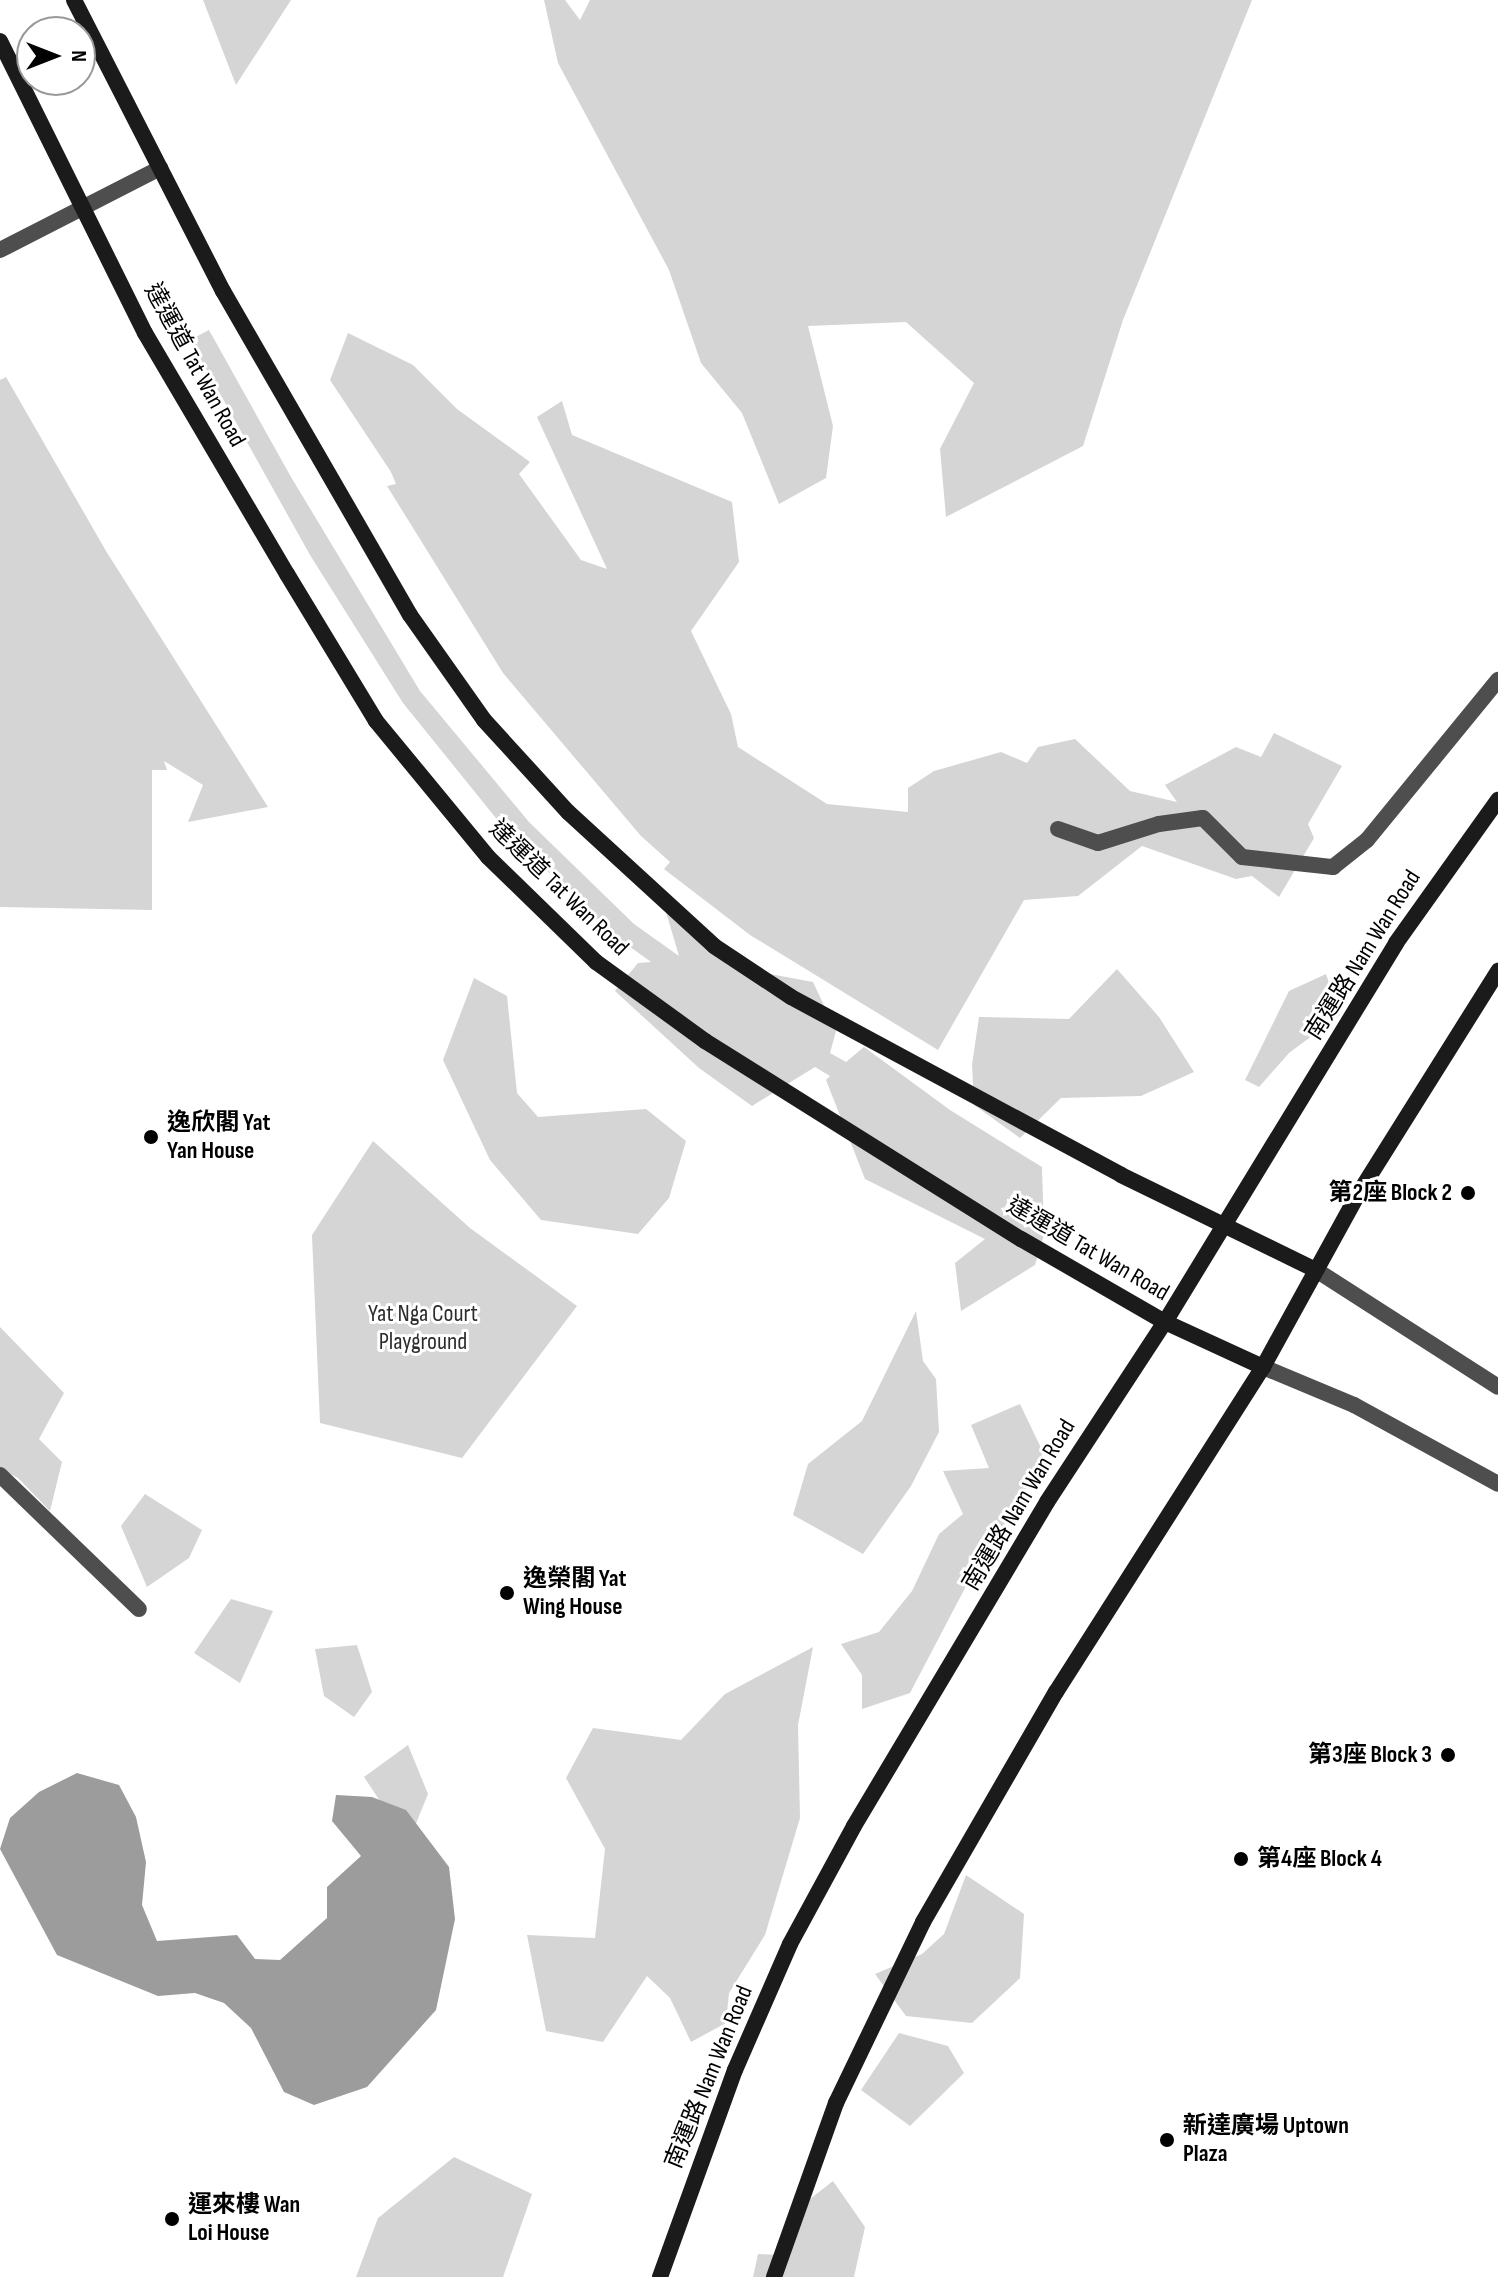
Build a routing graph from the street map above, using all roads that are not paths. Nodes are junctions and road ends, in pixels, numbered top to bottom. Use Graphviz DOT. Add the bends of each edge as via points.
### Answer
graph roads {
  1 [pos="74,0"];
  2 [pos="0,41"];
  3 [pos="160,168"];
  4 [pos="84,207"];
  5 [pos="0,250"];
  6 [pos="1498,680"];
  7 [pos="1498,800"];
  8 [pos="1058,829"];
  9 [pos="1498,971"];
  10 [pos="1226,1223"];
  11 [pos="1316,1270"];
  12 [pos="1165,1322"];
  13 [pos="1263,1367"];
  14 [pos="1498,1387"];
  15 [pos="0,1475"];
  16 [pos="1498,1484"];
  17 [pos="139,1609"];
  18 [pos="660,2277"];
  19 [pos="774,2277"];
  1 -- 3 [label="main road"];
  2 -- 4 [label="main road, 達運道 Tat Wan Road"];
  3 -- 4 [label="street"];
  3 -- 10 [label="main road" via="223,291 410,615 484,720 568,812 714,946 791,997 1094,1161"];
  4 -- 5 [label="street"];
  4 -- 12 [label="main road, 達運道 Tat Wan Road" via="145,333 376,721 488,857 596,962 705,1041 1021,1239"];
  6 -- 8 [label="street" via="1473,704 1367,840 1333,867 1242,857 1203,818 1159,824 1098,843"];
  7 -- 10 [label="main road, 南運路 Nam Wan Road" via="1396,943"];
  9 -- 11 [label="main road"];
  10 -- 11 [label="main road"];
  10 -- 12 [label="main road, 南運路 Nam Wan Road"];
  11 -- 13 [label="main road"];
  11 -- 14 [label="street"];
  12 -- 13 [label="main road, 達運道 Tat Wan Road"];
  12 -- 18 [label="main road, 南運路 Nam Wan Road" via="1039,1516 854,1826 790,1944 735,2070"];
  13 -- 16 [label="street, 達運道 Tat Wan Road" via="1354,1405"];
  13 -- 19 [label="main road" via="1056,1692 923,1922 836,2103"];
  15 -- 17 [label="street"];
}
